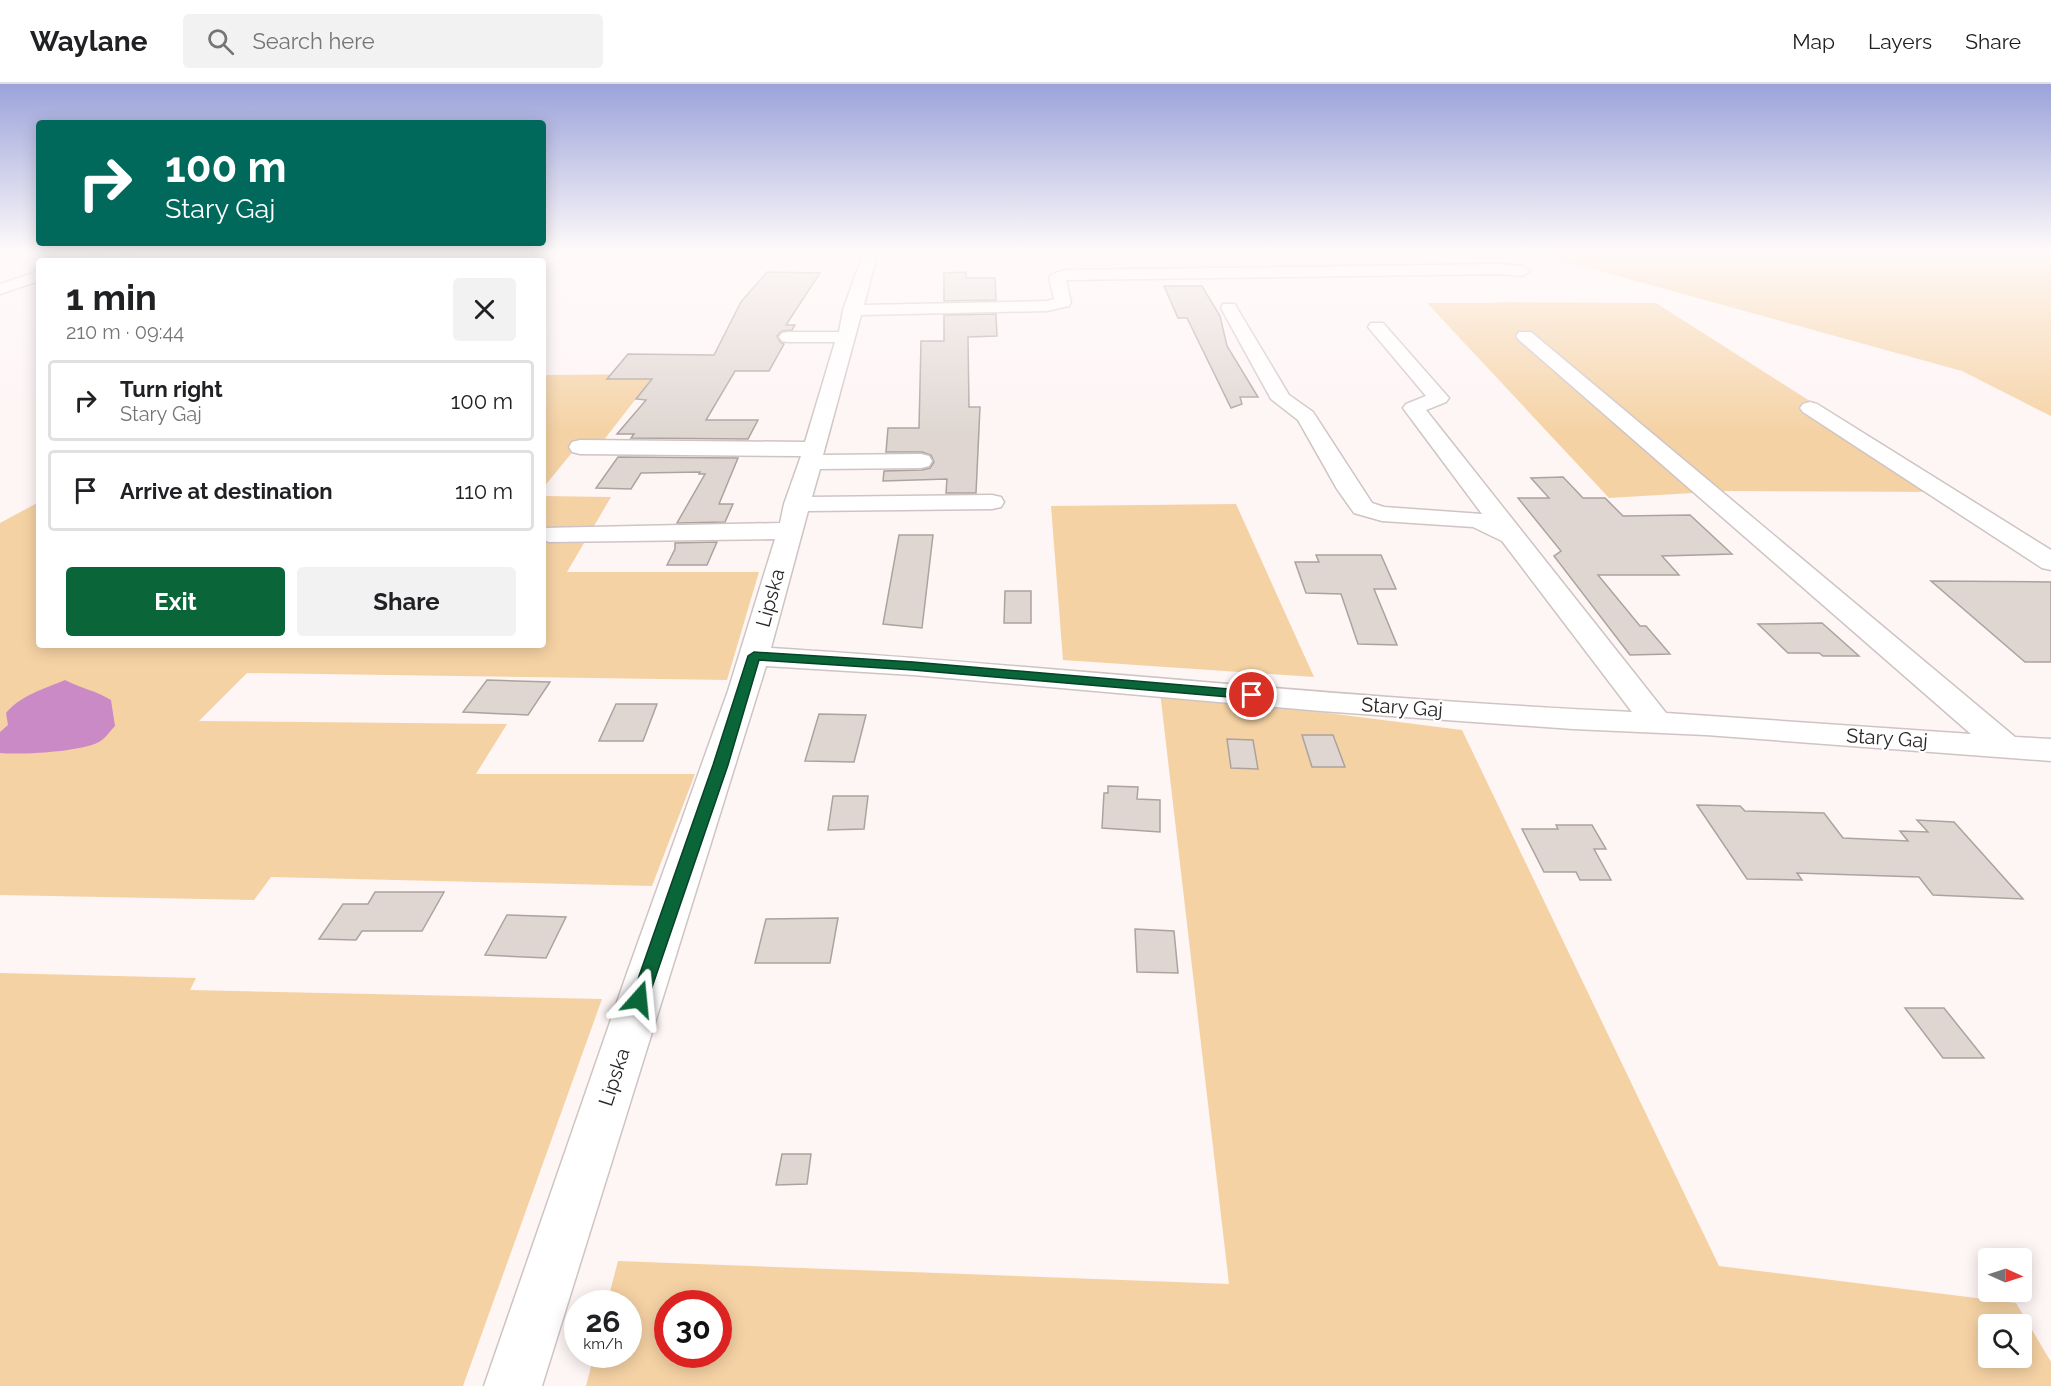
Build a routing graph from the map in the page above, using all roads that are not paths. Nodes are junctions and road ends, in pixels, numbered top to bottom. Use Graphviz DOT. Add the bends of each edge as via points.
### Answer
graph roads {
  1 [pos="851,312"];
  2 [pos="1231,312"];
  3 [pos="1377,327"];
  4 [pos="1525,336"];
  5 [pos="788,337"];
  6 [pos="844,337"];
  7 [pos="1810,408"];
  8 [pos="580,447"];
  9 [pos="811,455"];
  10 [pos="921,461"];
  11 [pos="992,502"];
  12 [pos="796,504"];
  13 [pos="788,531"];
  14 [pos="549,534"];
  15 [pos="1513,536"];
  16 [pos="2051,562"];
  17 [pos="754,656"];
  18 [pos="1657,723"];
  19 [pos="2006,747"];
  20 [pos="2051,750"];
  21 [pos="513,1386"];
  1 -- 6 [label="street, Lipska"];
  2 -- 15 [label="street" via="1281,399 1306,416 1363,508 1382,514 1478,520"];
  3 -- 15 [label="street" via="1439,398 1413,408"];
  4 -- 19 [label="street"];
  5 -- 6 [label="street"];
  6 -- 9 [label="street, Lipska"];
  7 -- 16 [label="street"];
  8 -- 9 [label="street"];
  9 -- 10 [label="street"];
  9 -- 12 [label="street, Lipska"];
  11 -- 12 [label="street"];
  12 -- 13 [label="street, Lipska"];
  13 -- 14 [label="street"];
  13 -- 17 [label="street, Lipska"];
  15 -- 18 [label="street"];
  17 -- 18 [label="street, Stary Gaj" via="1344,703"];
  17 -- 21 [label="street, Lipska"];
  18 -- 19 [label="street, Stary Gaj"];
  19 -- 20 [label="street, Stary Gaj"];
}
